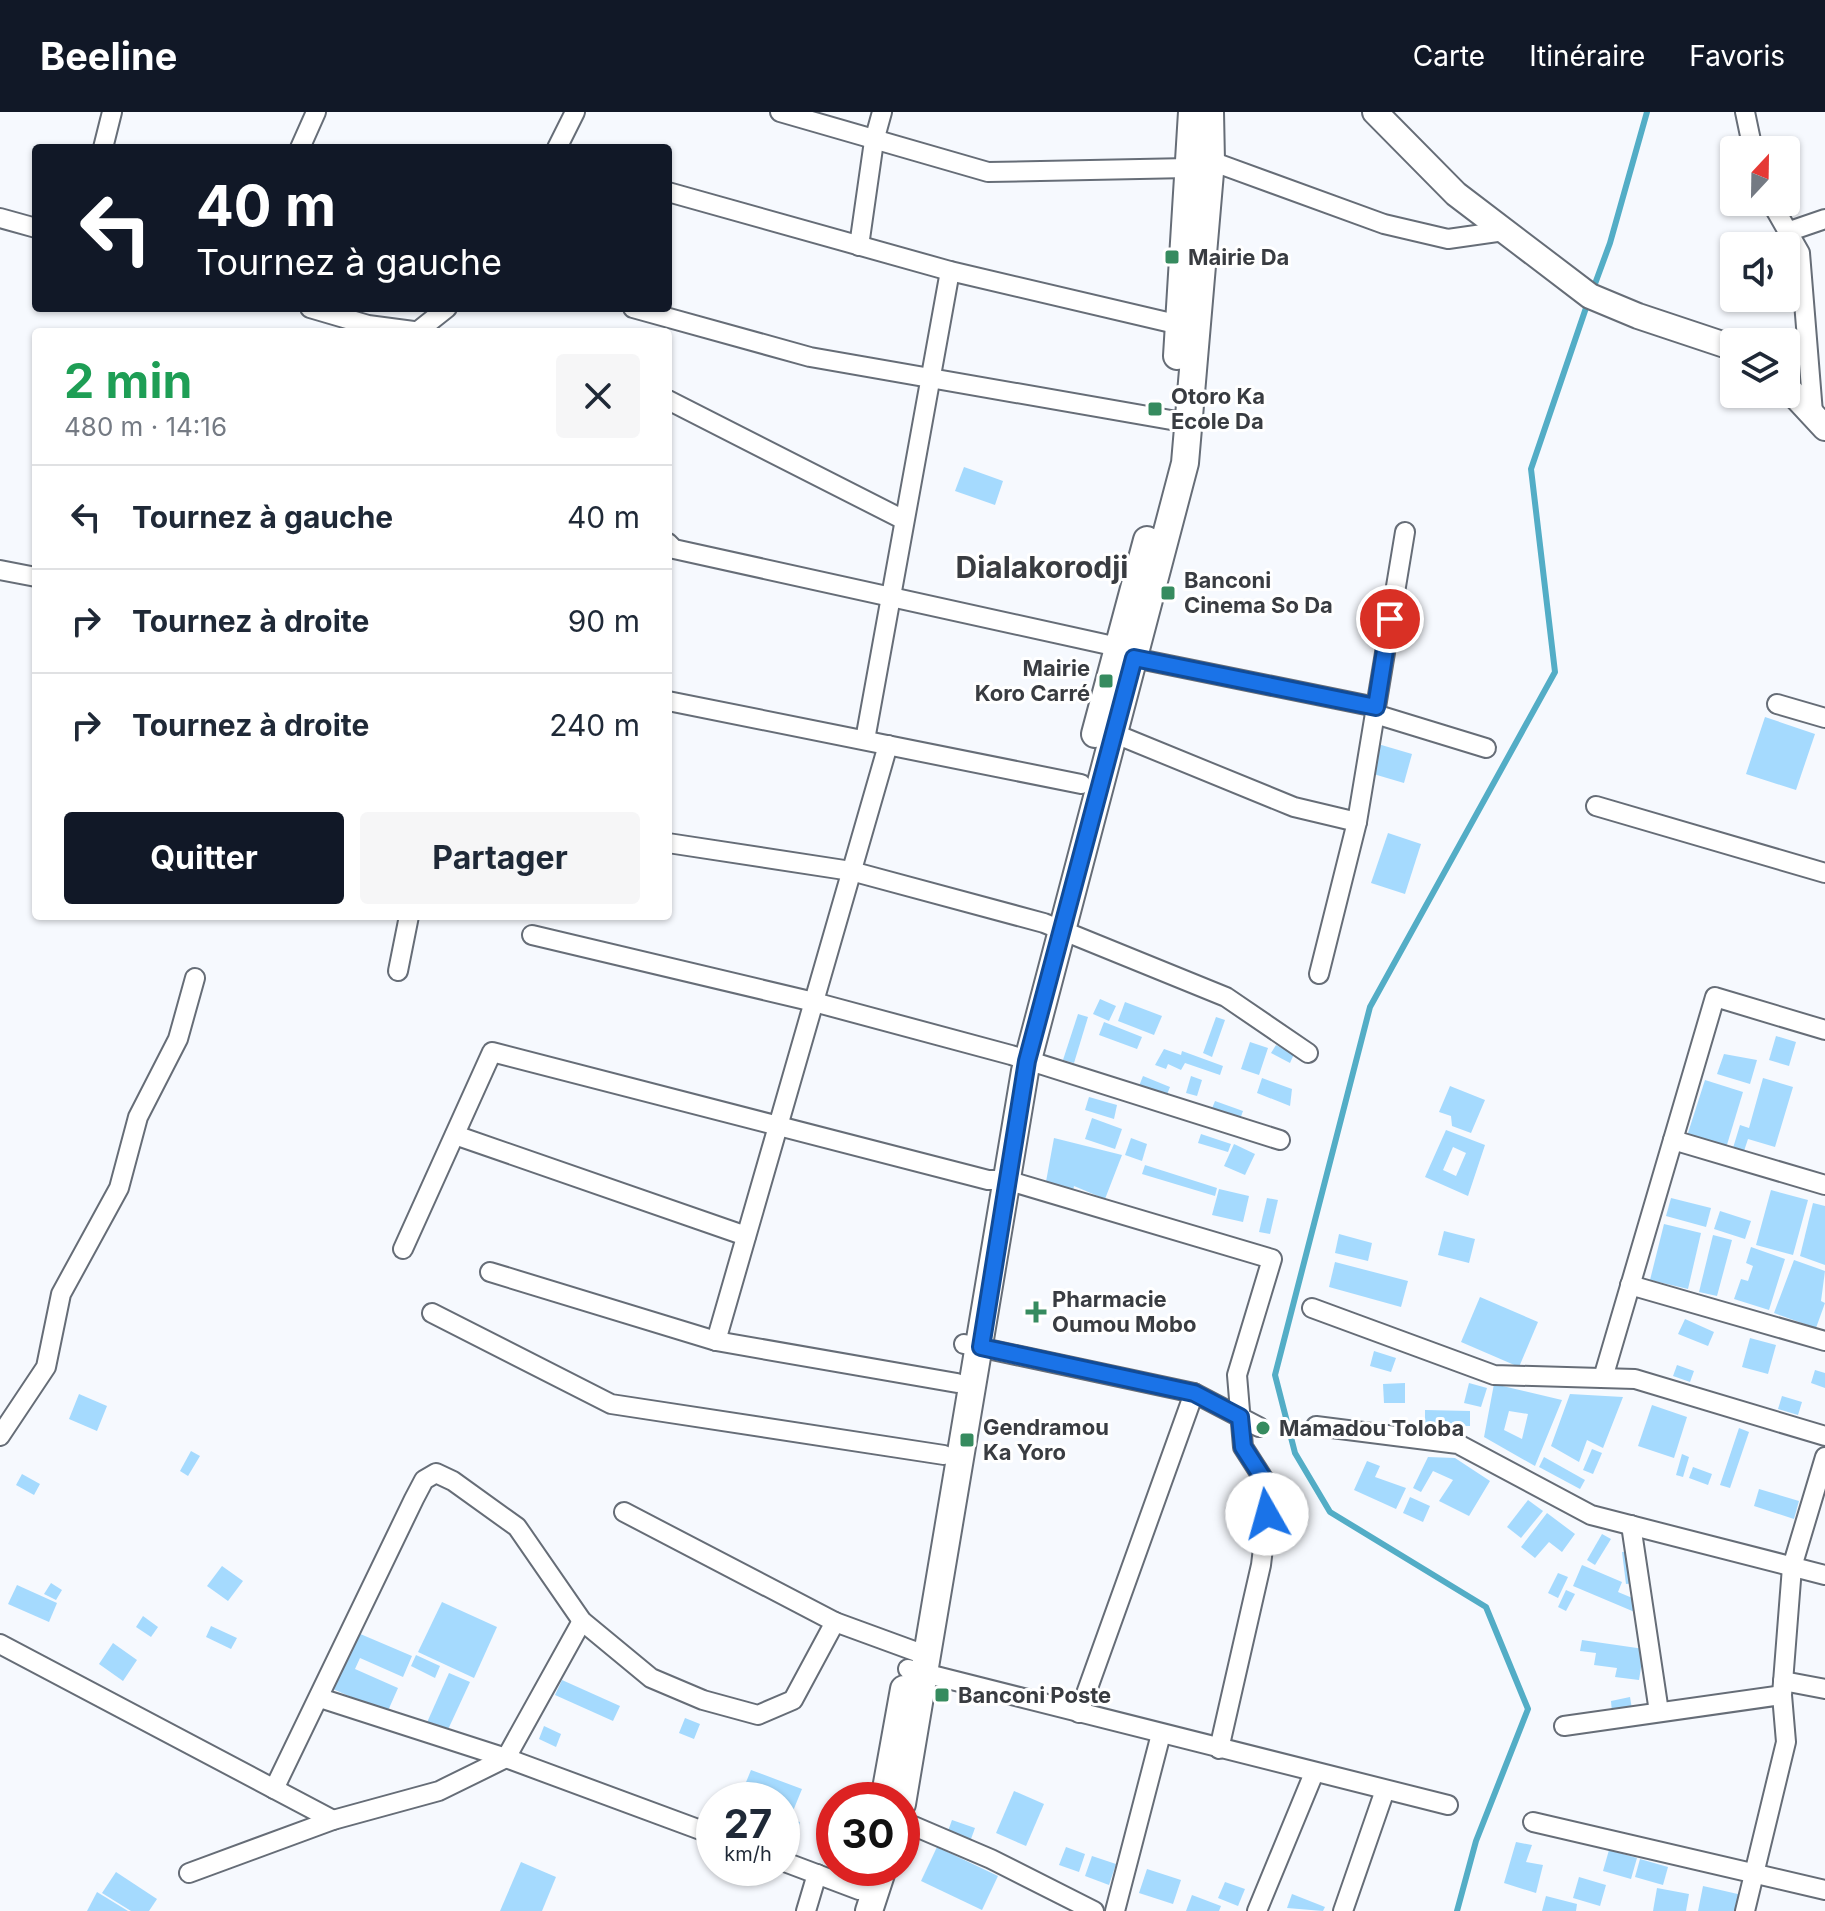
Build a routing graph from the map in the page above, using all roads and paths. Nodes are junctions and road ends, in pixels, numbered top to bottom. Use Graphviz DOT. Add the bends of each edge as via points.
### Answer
graph roads {
  1 [pos="112,112"];
  2 [pos="316,112"];
  3 [pos="575,112"];
  4 [pos="780,112"];
  5 [pos="882,112"];
  6 [pos="1192,112"];
  7 [pos="1210,112"];
  8 [pos="1375,112"];
  9 [pos="1745,112"];
  10 [pos="1750,136"];
  11 [pos="874,141"];
  12 [pos="104,144"];
  13 [pos="302,144"];
  14 [pos="559,144"];
  15 [pos="1200,164"];
  16 [pos="672,193"];
  17 [pos="1780,216"];
  18 [pos="0,218"];
  19 [pos="1825,219"];
  20 [pos="32,227"];
  21 [pos="1504,231"];
  22 [pos="1790,231"];
  23 [pos="859,246"];
  24 [pos="950,271"];
  25 [pos="324,312"];
  26 [pos="442,312"];
  27 [pos="641,312"];
  28 [pos="1180,325"];
  29 [pos="672,327"];
  30 [pos="394,328"];
  31 [pos="423,328"];
  32 [pos="1720,343"];
  33 [pos="930,379"];
  34 [pos="1800,400"];
  35 [pos="672,402"];
  36 [pos="1171,420"];
  37 [pos="1819,420"];
  38 [pos="904,520"];
  39 [pos="1405,532"];
  40 [pos="672,547"];
  41 [pos="0,570"];
  42 [pos="32,576"];
  43 [pos="890,597"];
  44 [pos="1126,652"];
  45 [pos="672,702"];
  46 [pos="1777,704"];
  47 [pos="1376,711"];
  48 [pos="1825,718"];
  49 [pos="1113,733"];
  50 [pos="865,740"];
  51 [pos="888,745"];
  52 [pos="1486,748"];
  53 [pos="1081,784"];
  54 [pos="1596,806"];
  55 [pos="1357,822"];
  56 [pos="672,844"];
  57 [pos="851,871"];
  58 [pos="1825,873"];
  59 [pos="408,920"];
  60 [pos="1052,926"];
  61 [pos="532,935"];
  62 [pos="398,971"];
  63 [pos="1319,974"];
  64 [pos="195,978"];
  65 [pos="814,1002"];
  66 [pos="1825,1030"];
  67 [pos="1308,1053"];
  68 [pos="1019,1058"];
  69 [pos="777,1128"];
  70 [pos="455,1135"];
  71 [pos="1280,1140"];
  72 [pos="1673,1140"];
  73 [pos="997,1180"];
  74 [pos="1825,1185"];
  75 [pos="746,1236"];
  76 [pos="403,1249"];
  77 [pos="490,1272"];
  78 [pos="1630,1285"];
  79 [pos="1312,1308"];
  80 [pos="432,1313"];
  81 [pos="716,1341"];
  82 [pos="1825,1341"];
  83 [pos="972,1346"];
  84 [pos="1603,1378"];
  85 [pos="957,1383"];
  86 [pos="1194,1393"];
  87 [pos="1240,1417"];
  88 [pos="1316,1426"];
  89 [pos="1259,1427"];
  90 [pos="0,1435"];
  91 [pos="1825,1436"];
  92 [pos="944,1455"];
  93 [pos="1825,1457"];
  94 [pos="624,1512"];
  95 [pos="1631,1525"];
  96 [pos="1792,1567"];
  97 [pos="1825,1575"];
  98 [pos="582,1621"];
  99 [pos="835,1622"];
  100 [pos="0,1644"];
  101 [pos="918,1662"];
  102 [pos="1782,1688"];
  103 [pos="1825,1689"];
  104 [pos="320,1698"];
  105 [pos="1659,1712"];
  106 [pos="1079,1713"];
  107 [pos="1564,1726"];
  108 [pos="1161,1734"];
  109 [pos="1219,1749"];
  110 [pos="506,1758"];
  111 [pos="1314,1773"];
  112 [pos="888,1782"];
  113 [pos="904,1782"];
  114 [pos="274,1789"];
  115 [pos="1385,1790"];
  116 [pos="1448,1805"];
  117 [pos="333,1820"];
  118 [pos="1533,1822"];
  119 [pos="696,1828"];
  120 [pos="920,1829"];
  121 [pos="189,1873"];
  122 [pos="1754,1874"];
  123 [pos="816,1877"];
  124 [pos="842,1886"];
  125 [pos="1825,1890"];
  126 [pos="861,1895"];
  127 [pos="806,1911"];
  128 [pos="1094,1911"];
  129 [pos="1115,1911"];
  130 [pos="1257,1911"];
  131 [pos="1343,1911"];
  132 [pos="1745,1911"];
  1 -- 12 [label="street"];
  2 -- 13 [label="street"];
  3 -- 14 [label="street"];
  4 -- 11 [label="street"];
  5 -- 11 [label="street"];
  6 -- 15 [label="main road"];
  7 -- 15 [label="main road"];
  8 -- 21 [label="street" via="1456,194"];
  9 -- 10 [label="street"];
  11 -- 15 [label="street" via="988,172"];
  11 -- 23 [label="street"];
  15 -- 21 [label="street" via="1384,224 1448,239"];
  15 -- 28 [label="main road"];
  15 -- 44 [label="main road" via="1185,463"];
  16 -- 23 [label="street"];
  17 -- 22 [label="street"];
  18 -- 20 [label="street"];
  19 -- 22 [label="street"];
  21 -- 32 [label="street" via="1590,296"];
  22 -- 37 [label="street" via="1800,253"];
  23 -- 24 [label="street"];
  24 -- 28 [label="street"];
  24 -- 33 [label="street"];
  25 -- 30 [label="street"];
  26 -- 31 [label="street"];
  27 -- 29 [label="street"];
  28 -- 36 [label="main road"];
  29 -- 33 [label="street"];
  33 -- 36 [label="street"];
  33 -- 38 [label="street"];
  34 -- 37 [label="street"];
  35 -- 38 [label="street"];
  36 -- 44 [label="main road"];
  38 -- 43 [label="street"];
  39 -- 47 [label="street"];
  40 -- 43 [label="street"];
  41 -- 42 [label="street"];
  43 -- 44 [label="street"];
  43 -- 50 [label="street"];
  44 -- 47 [label="street"];
  44 -- 49 [label="main road"];
  44 -- 53 [label="main road"];
  45 -- 50 [label="street"];
  46 -- 48 [label="street"];
  47 -- 52 [label="street"];
  47 -- 55 [label="street"];
  49 -- 55 [label="street" via="1294,807"];
  49 -- 60 [label="main road"];
  50 -- 51 [label="street"];
  51 -- 53 [label="street"];
  51 -- 57 [label="street"];
  53 -- 60 [label="main road"];
  54 -- 58 [label="street"];
  55 -- 63 [label="street"];
  56 -- 57 [label="street"];
  57 -- 60 [label="street"];
  57 -- 65 [label="street"];
  59 -- 62 [label="street"];
  60 -- 67 [label="street" via="1226,997"];
  60 -- 68 [label="main road"];
  61 -- 65 [label="street"];
  64 -- 90 [label="street" via="178,1039 138,1117 119,1188 61,1294 46,1367"];
  65 -- 68 [label="street"];
  65 -- 69 [label="street"];
  66 -- 72 [label="street" via="1715,997"];
  68 -- 71 [label="street"];
  68 -- 73 [label="main road"];
  69 -- 70 [label="street" via="492,1052"];
  69 -- 73 [label="street"];
  69 -- 75 [label="street"];
  70 -- 75 [label="street"];
  70 -- 76 [label="street"];
  72 -- 74 [label="street"];
  72 -- 78 [label="street"];
  73 -- 83 [label="main road"];
  73 -- 87 [label="street" via="1272,1259 1237,1375"];
  75 -- 81 [label="street"];
  77 -- 81 [label="street"];
  78 -- 82 [label="street"];
  78 -- 84 [label="street"];
  79 -- 84 [label="street" via="1494,1375"];
  80 -- 92 [label="street" via="611,1404"];
  81 -- 85 [label="street"];
  83 -- 85 [label="main road"];
  83 -- 86 [label="street"];
  83 -- 101 [label="main road"];
  84 -- 91 [label="street" via="1635,1379"];
  85 -- 92 [label="main road"];
  86 -- 87 [label="street"];
  86 -- 106 [label="street"];
  87 -- 89 [label="street"];
  87 -- 109 [label="street" via="1243,1447 1270,1489 1261,1565"];
  88 -- 95 [label="street" via="1458,1444 1591,1515"];
  92 -- 101 [label="main road"];
  93 -- 96 [label="street"];
  94 -- 99 [label="street"];
  95 -- 96 [label="street"];
  95 -- 105 [label="street"];
  96 -- 97 [label="street"];
  96 -- 102 [label="street"];
  98 -- 99 [label="street" via="651,1678 758,1715 793,1700"];
  98 -- 104 [label="street" via="517,1527 436,1473 419,1489"];
  98 -- 110 [label="street"];
  99 -- 101 [label="street"];
  100 -- 114 [label="street"];
  101 -- 106 [label="street"];
  101 -- 112 [label="main road"];
  101 -- 113 [label="main road"];
  102 -- 103 [label="street"];
  102 -- 105 [label="street"];
  102 -- 122 [label="street" via="1786,1742"];
  104 -- 110 [label="street"];
  104 -- 114 [label="street"];
  105 -- 107 [label="street"];
  106 -- 108 [label="street"];
  108 -- 109 [label="street"];
  108 -- 129 [label="street"];
  109 -- 111 [label="street"];
  110 -- 117 [label="street" via="439,1791"];
  110 -- 119 [label="street"];
  111 -- 115 [label="street"];
  111 -- 130 [label="street"];
  114 -- 117 [label="street"];
  115 -- 116 [label="street"];
  115 -- 131 [label="street"];
  117 -- 121 [label="street"];
  118 -- 122 [label="street"];
  120 -- 128 [label="street"];
  122 -- 125 [label="street"];
  122 -- 132 [label="street"];
  123 -- 127 [label="street"];
  124 -- 126 [label="street"];
}
